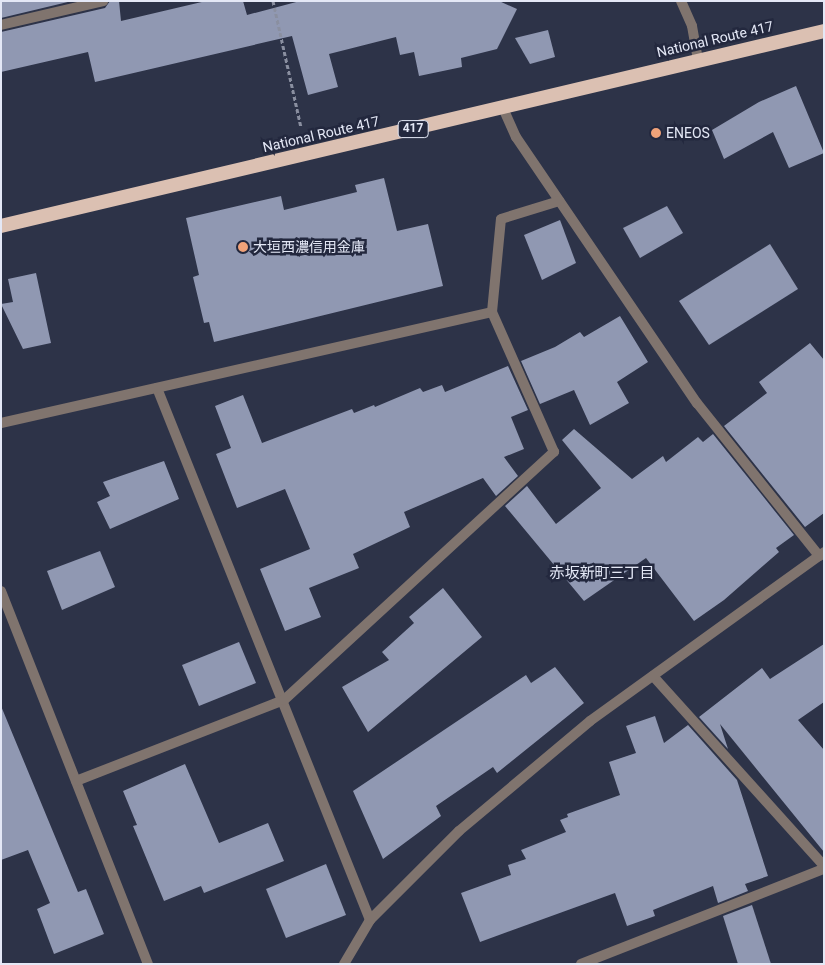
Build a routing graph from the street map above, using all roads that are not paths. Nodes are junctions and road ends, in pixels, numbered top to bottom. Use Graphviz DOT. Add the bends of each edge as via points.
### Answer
graph roads {
  1 [pos="103,1"];
  2 [pos="681,1"];
  3 [pos="1,25"];
  4 [pos="824,31"];
  5 [pos="698,59"];
  6 [pos="503,108"];
  7 [pos="559,200"];
  8 [pos="1,226"];
  9 [pos="492,312"];
  10 [pos="157,388"];
  11 [pos="1,423"];
  12 [pos="821,554"];
  13 [pos="1,591"];
  14 [pos="6,616"];
  15 [pos="653,676"];
  16 [pos="284,700"];
  17 [pos="76,781"];
  18 [pos="824,867"];
  19 [pos="370,920"];
  20 [pos="148,964"];
  21 [pos="344,964"];
  22 [pos="581,964"];
  1 -- 3 [label="street"];
  2 -- 5 [label="street" via="692,26"];
  4 -- 5 [label="highway, National Route 417 / 417"];
  5 -- 6 [label="highway, National Route 417 / 417"];
  6 -- 7 [label="street" via="516,136"];
  6 -- 8 [label="highway, National Route 417 / 417"];
  7 -- 9 [label="street" via="501,219"];
  7 -- 12 [label="street" via="697,403"];
  9 -- 10 [label="street"];
  9 -- 16 [label="street" via="554,452"];
  10 -- 11 [label="street"];
  10 -- 16 [label="street"];
  12 -- 15 [label="street"];
  13 -- 14 [label="street"];
  14 -- 17 [label="street"];
  15 -- 18 [label="street"];
  15 -- 19 [label="street" via="590,721 459,831"];
  16 -- 17 [label="street"];
  16 -- 19 [label="street"];
  17 -- 20 [label="street"];
  18 -- 22 [label="street"];
  19 -- 21 [label="street"];
}
